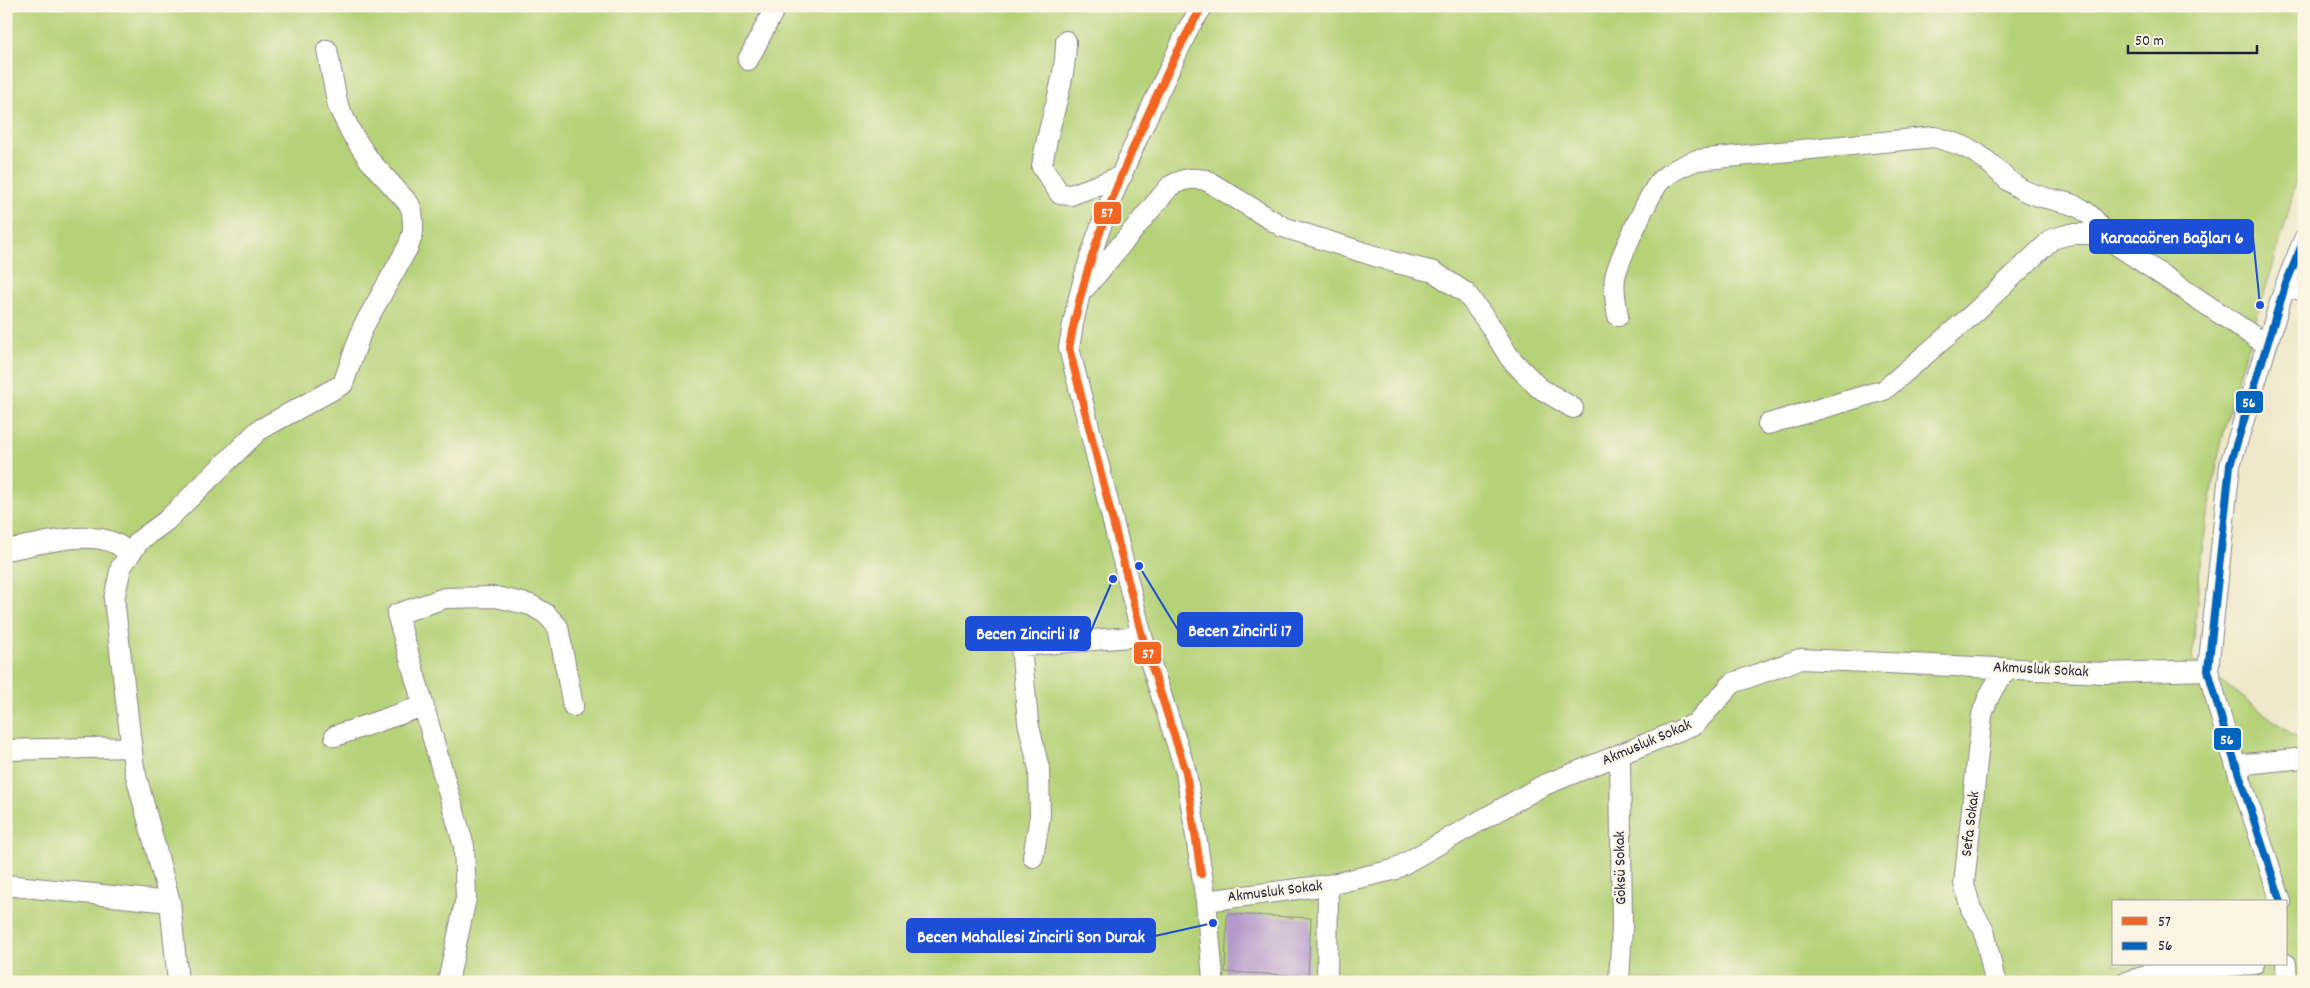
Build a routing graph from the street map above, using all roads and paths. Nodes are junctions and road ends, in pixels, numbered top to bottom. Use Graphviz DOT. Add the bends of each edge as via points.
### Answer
graph roads {
  1 [pos="776,6"];
  2 [pos="1202,6"];
  3 [pos="1629,6"];
  4 [pos="1648,6"];
  5 [pos="1066,41"];
  6 [pos="327,50"];
  7 [pos="748,60"];
  8 [pos="1122,176"];
  9 [pos="2304,239"];
  10 [pos="2108,240"];
  11 [pos="2294,288"];
  12 [pos="1079,295"];
  13 [pos="1618,316"];
  14 [pos="2267,345"];
  15 [pos="1572,408"];
  16 [pos="1768,424"];
  17 [pos="6,550"];
  18 [pos="130,554"];
  19 [pos="1142,636"];
  20 [pos="2010,668"];
  21 [pos="2208,670"];
  22 [pos="423,706"];
  23 [pos="573,706"];
  24 [pos="335,736"];
  25 [pos="132,747"];
  26 [pos="6,750"];
  27 [pos="1620,754"];
  28 [pos="2304,758"];
  29 [pos="2236,765"];
  30 [pos="1032,857"];
  31 [pos="6,885"];
  32 [pos="1328,885"];
  33 [pos="2280,900"];
  34 [pos="1206,901"];
  35 [pos="170,902"];
  36 [pos="2228,966"];
  37 [pos="2286,966"];
  38 [pos="178,982"];
  39 [pos="448,982"];
  40 [pos="1210,982"];
  41 [pos="1327,982"];
  42 [pos="1619,982"];
  43 [pos="1995,982"];
  44 [pos="2125,982"];
  45 [pos="2287,982"];
  1 -- 7 [label="street"];
  2 -- 8 [label="street" via="1189,27"];
  3 -- 4 [label="path"];
  5 -- 8 [label="street" via="1064,75 1045,142 1042,167 1060,194 1071,195"];
  6 -- 18 [label="street" via="338,106 352,134 370,161 412,210 413,232 408,247 363,327 343,384 258,430 166,521 140,540"];
  8 -- 12 [label="street" via="1103,218"];
  9 -- 11 [label="street"];
  10 -- 13 [label="street" via="2099,223 2085,211 2069,202 2025,191 1961,144 1934,137 1697,160 1676,168 1659,182 1619,260 1614,297"];
  10 -- 14 [label="street"];
  10 -- 16 [label="street" via="2090,234 2070,234 2052,240 1973,314 1884,390"];
  11 -- 14 [label="street"];
  12 -- 15 [label="street" via="1170,186 1193,178 1206,180 1283,227 1434,272 1466,293 1510,358 1538,387"];
  12 -- 19 [label="street" via="1069,348"];
  14 -- 21 [label="street" via="2230,465"];
  17 -- 18 [label="street" via="97,537 115,543"];
  18 -- 25 [label="street" via="121,567 114,599"];
  19 -- 30 [label="street" via="1021,646 1028,722 1039,769 1040,816"];
  19 -- 34 [label="street" via="1186,772"];
  20 -- 21 [label="street, Akmusluk Sokak" via="2105,673"];
  20 -- 27 [label="street, Akmusluk Sokak" via="1800,659 1734,683 1695,724"];
  20 -- 43 [label="street, Sefa Sokak" via="1988,696 1982,715 1964,884 1971,909 1984,930"];
  21 -- 29 [label="street"];
  22 -- 23 [label="street" via="396,614 445,598 496,597 531,605 558,627"];
  22 -- 24 [label="street"];
  22 -- 39 [label="street" via="464,846 466,898"];
  25 -- 26 [label="street"];
  25 -- 35 [label="street" via="134,768"];
  27 -- 32 [label="street, Akmusluk Sokak" via="1542,786 1392,870"];
  27 -- 42 [label="street, Göksü Sokak" via="1622,926"];
  28 -- 29 [label="street"];
  29 -- 33 [label="street"];
  31 -- 35 [label="street"];
  32 -- 34 [label="street, Akmusluk Sokak"];
  32 -- 41 [label="street"];
  34 -- 40 [label="street, Akmusluk Sokak"];
  35 -- 38 [label="street"];
  36 -- 44 [label="street" via="2164,971"];
  37 -- 45 [label="street"];
}
